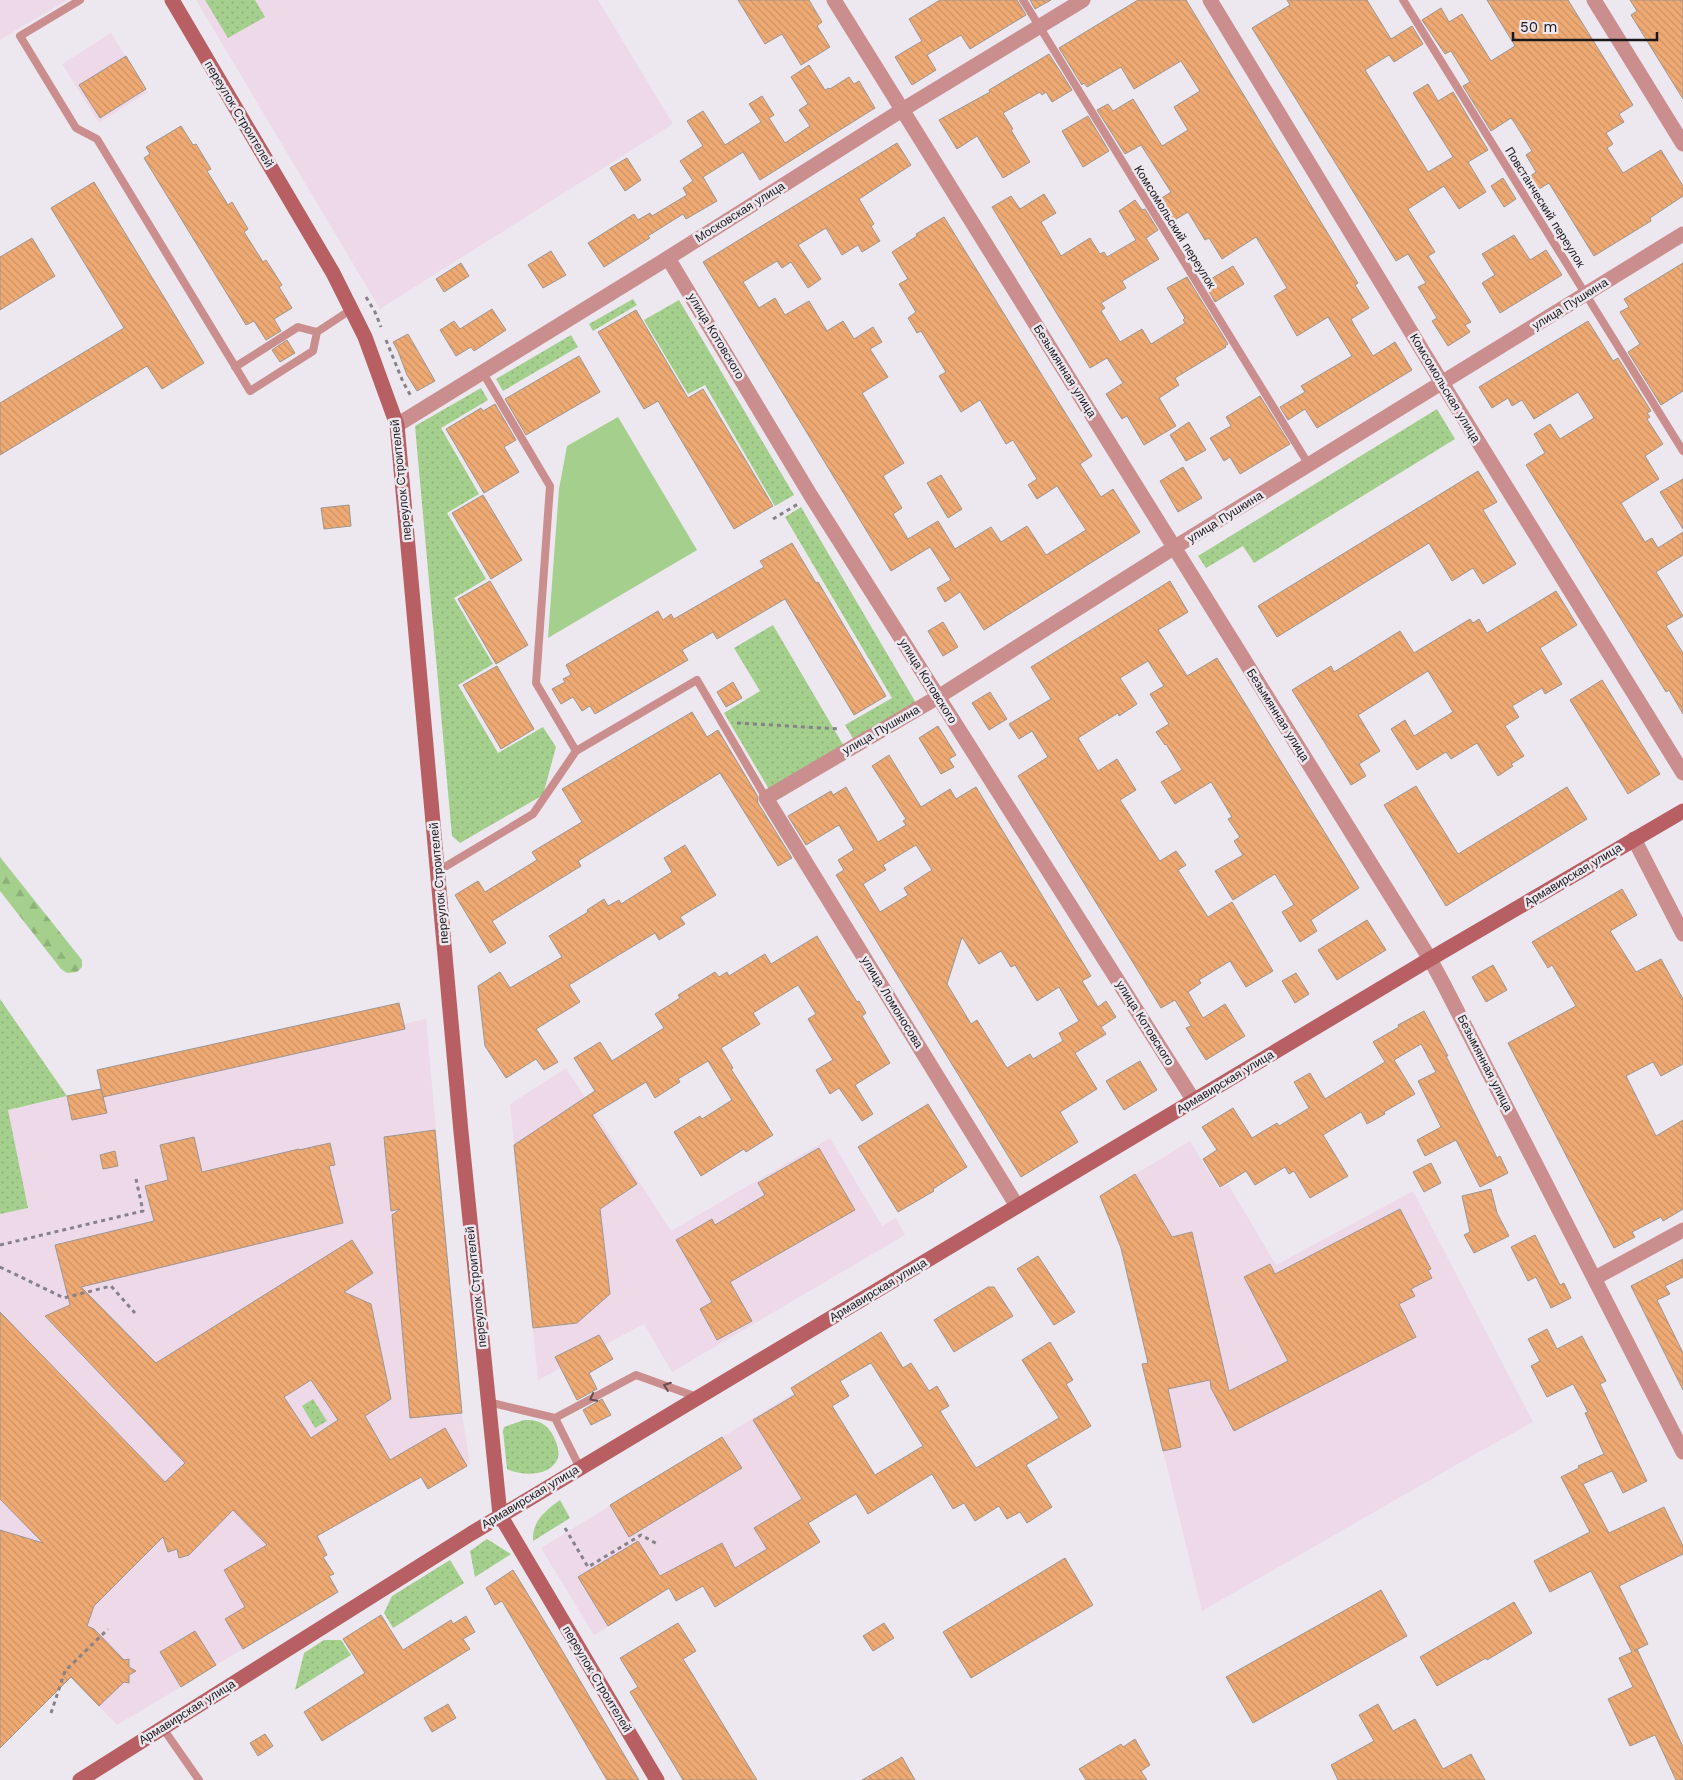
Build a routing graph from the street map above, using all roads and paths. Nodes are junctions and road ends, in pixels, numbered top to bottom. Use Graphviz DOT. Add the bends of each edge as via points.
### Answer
graph roads {
  1 [pos="80,0"];
  2 [pos="172,0"];
  3 [pos="834,0"];
  4 [pos="1023,0"];
  5 [pos="1083,0"];
  6 [pos="1210,0"];
  7 [pos="1403,0"];
  8 [pos="1594,0"];
  9 [pos="1039,26"];
  10 [pos="902,110"];
  11 [pos="1683,144"];
  12 [pos="1683,234"];
  13 [pos="668,258"];
  14 [pos="1586,294"];
  15 [pos="352,309"];
  16 [pos="317,332"];
  17 [pos="235,366"];
  18 [pos="483,372"];
  19 [pos="1442,383"];
  20 [pos="398,425"];
  21 [pos="1683,452"];
  22 [pos="1309,465"];
  23 [pos="812,496"];
  24 [pos="773,518"];
  25 [pos="1175,547"];
  26 [pos="938,697"];
  27 [pos="722,722"];
  28 [pos="840,729"];
  29 [pos="576,751"];
  30 [pos="1683,773"];
  31 [pos="766,798"];
  32 [pos="1683,811"];
  33 [pos="1634,839"];
  34 [pos="438,871"];
  35 [pos="1683,934"];
  36 [pos="1430,960"];
  37 [pos="1194,1101"];
  38 [pos="136,1179"];
  39 [pos="1017,1206"];
  40 [pos="1683,1230"];
  41 [pos="0,1244"];
  42 [pos="0,1267"];
  43 [pos="1595,1278"];
  44 [pos="134,1312"];
  45 [pos="698,1397"];
  46 [pos="488,1402"];
  47 [pos="555,1418"];
  48 [pos="1683,1452"];
  49 [pos="580,1468"];
  50 [pos="500,1516"];
  51 [pos="565,1528"];
  52 [pos="659,1545"];
  53 [pos="108,1628"];
  54 [pos="51,1714"];
  55 [pos="162,1727"];
  56 [pos="80,1780"];
  57 [pos="198,1780"];
  58 [pos="657,1780"];
  1 -- 17 [label="lane" via="20,36 76,128 97,139"];
  2 -- 15 [label="street, переулок Строителей"];
  3 -- 10 [label="street, Безымянная улица"];
  4 -- 9 [label="lane, Комсомольский переулок"];
  5 -- 9 [label="street, Московская улица"];
  6 -- 19 [label="street, Комсомольская улица"];
  7 -- 14 [label="lane, Повстанческий переулок"];
  8 -- 11 [label="street"];
  9 -- 10 [label="street, Московская улица"];
  9 -- 22 [label="lane, Комсомольский переулок"];
  10 -- 13 [label="street, Московская улица"];
  10 -- 25 [label="street, Безымянная улица"];
  12 -- 14 [label="street, улица Пушкина"];
  13 -- 18 [label="street, Московская улица"];
  13 -- 23 [label="street, улица Котовского"];
  14 -- 19 [label="street, улица Пушкина"];
  14 -- 21 [label="lane, Повстанческий переулок"];
  15 -- 16 [label="lane"];
  15 -- 20 [label="street, переулок Строителей"];
  16 -- 17 [label="lane" via="298,327"];
  16 -- 17 [label="lane" via="313,351 250,391"];
  18 -- 20 [label="street, Московская улица"];
  18 -- 29 [label="lane" via="550,486 536,683"];
  19 -- 22 [label="street, улица Пушкина"];
  19 -- 30 [label="street, Комсомольская улица"];
  20 -- 34 [label="street, переулок Строителей"];
  22 -- 25 [label="street, улица Пушкина"];
  23 -- 24 [label="path"];
  23 -- 26 [label="street, улица Котовского"];
  25 -- 26 [label="street, улица Пушкина"];
  25 -- 36 [label="street, Безымянная улица"];
  26 -- 31 [label="street, улица Пушкина"];
  26 -- 37 [label="street, улица Котовского"];
  27 -- 28 [label="path"];
  27 -- 29 [label="lane" via="697,680"];
  27 -- 31 [label="lane"];
  29 -- 34 [label="lane" via="533,814"];
  31 -- 39 [label="street, улица Ломоносова"];
  32 -- 33 [label="street, Армавирская улица"];
  33 -- 35 [label="street"];
  33 -- 36 [label="street, Армавирская улица"];
  34 -- 46 [label="street, переулок Строителей"];
  36 -- 37 [label="street, Армавирская улица"];
  36 -- 43 [label="street, Безымянная улица"];
  37 -- 39 [label="street, Армавирская улица"];
  38 -- 41 [label="path" via="143,1211"];
  39 -- 45 [label="street, Армавирская улица"];
  40 -- 43 [label="street"];
  42 -- 44 [label="path" via="64,1298 111,1286"];
  43 -- 48 [label="street, Безымянная улица"];
  45 -- 47 [label="lane, one-way" via="636,1375"];
  45 -- 49 [label="street, Армавирская улица"];
  46 -- 47 [label="lane"];
  46 -- 50 [label="street, переулок Строителей"];
  47 -- 49 [label="lane"];
  49 -- 50 [label="street, Армавирская улица"];
  50 -- 55 [label="street, Армавирская улица"];
  50 -- 58 [label="street, переулок Строителей"];
  51 -- 52 [label="path" via="588,1567 641,1535"];
  53 -- 54 [label="path" via="65,1671"];
  55 -- 56 [label="street, Армавирская улица"];
  55 -- 57 [label="lane"];
}
